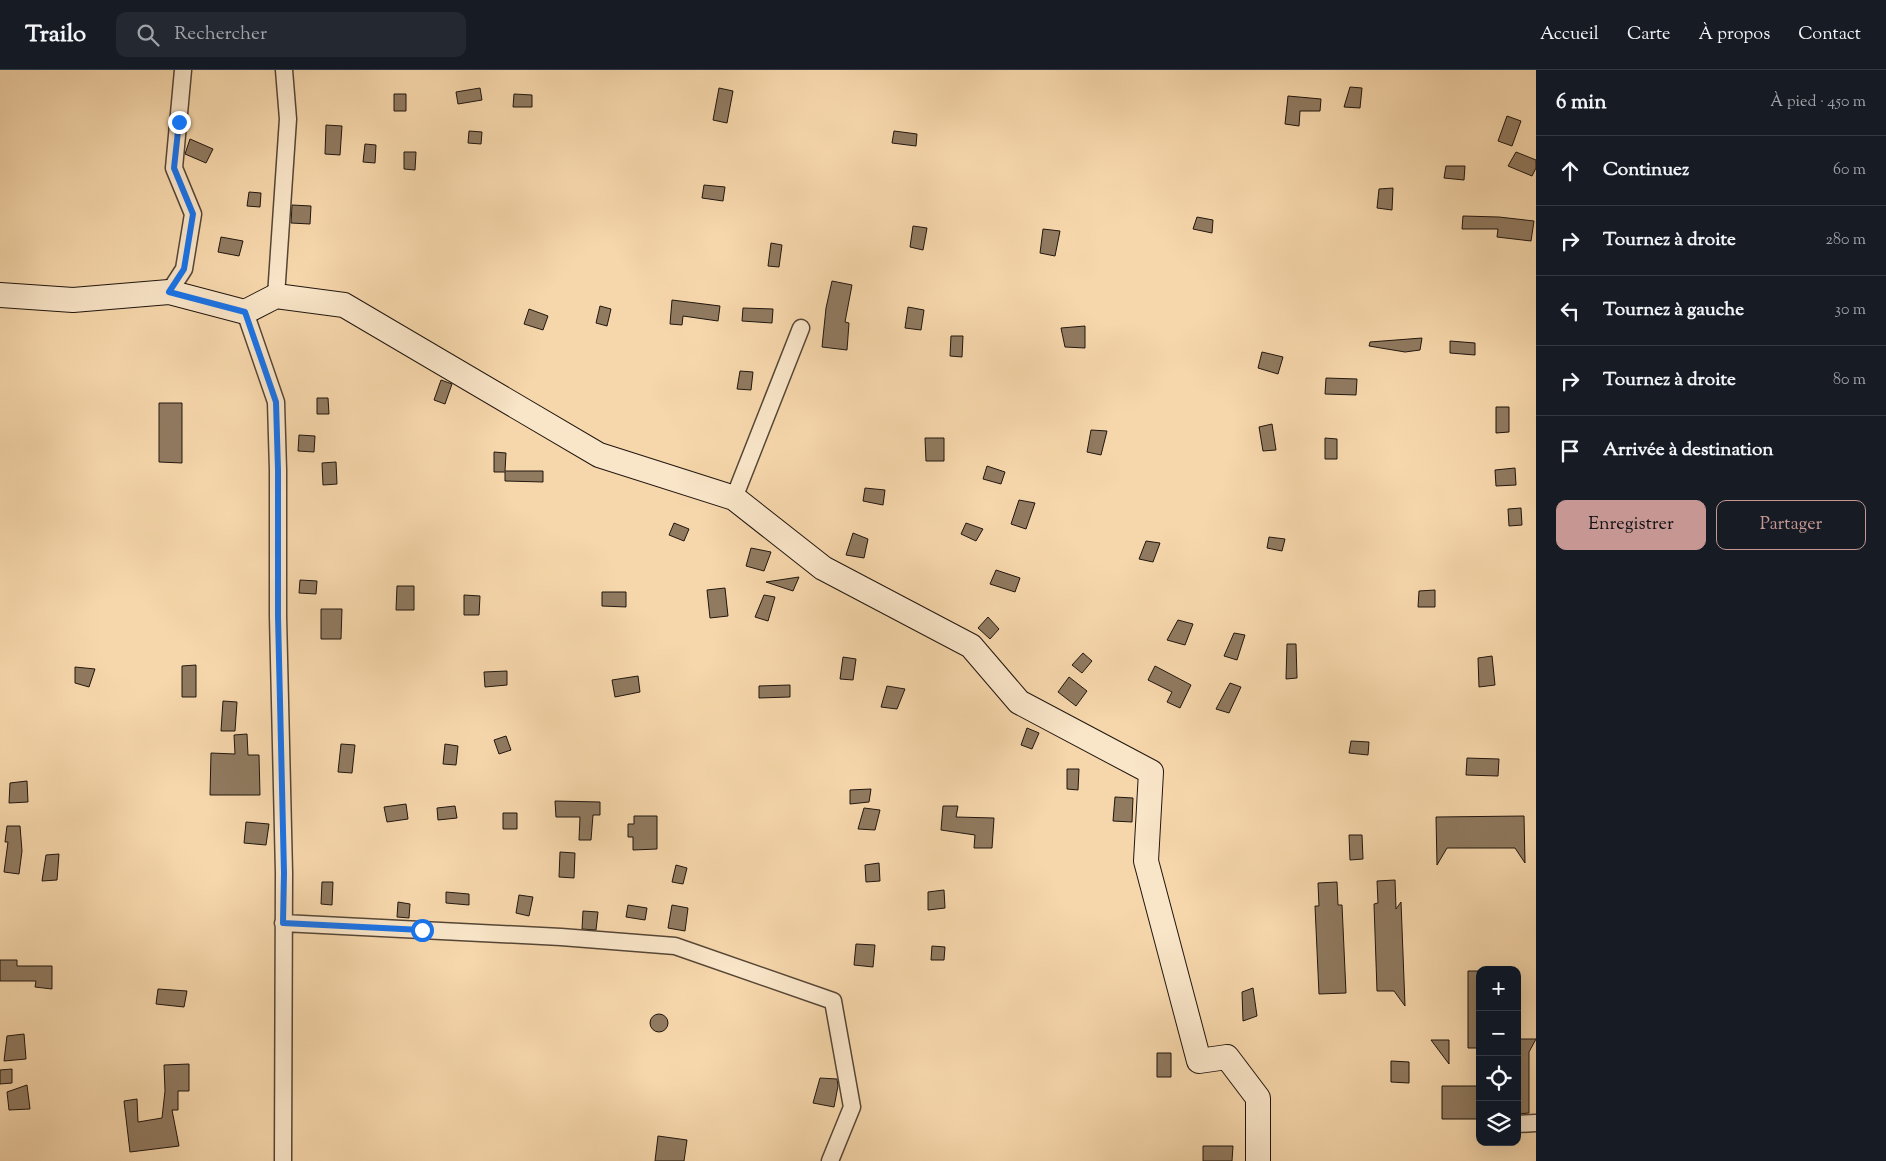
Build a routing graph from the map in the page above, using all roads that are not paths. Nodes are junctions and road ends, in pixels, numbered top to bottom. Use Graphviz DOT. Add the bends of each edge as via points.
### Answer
graph roads {
  1 [pos="183,70"];
  2 [pos="284,70"];
  3 [pos="169,292"];
  4 [pos="0,295"];
  5 [pos="276,296"];
  6 [pos="245,312"];
  7 [pos="801,328"];
  8 [pos="734,498"];
  9 [pos="283,923"];
  10 [pos="1536,1123"];
  11 [pos="1521,1124"];
  12 [pos="282,1161"];
  13 [pos="830,1161"];
  14 [pos="1258,1161"];
  1 -- 3 [label="street" via="174,168 193,214 184,269"];
  2 -- 5 [label="street" via="288,118"];
  3 -- 4 [label="street" via="73,300"];
  3 -- 6 [label="street"];
  5 -- 6 [label="street"];
  5 -- 8 [label="street" via="344,305 599,455"];
  6 -- 9 [label="street" via="276,402"];
  7 -- 8 [label="street"];
  8 -- 14 [label="street" via="823,568 971,646 1019,702 1152,772 1146,862 1199,1061 1227,1056 1258,1098"];
  9 -- 12 [label="street"];
  9 -- 13 [label="street" via="675,946 833,1001 852,1107"];
  10 -- 11 [label="street"];
}
